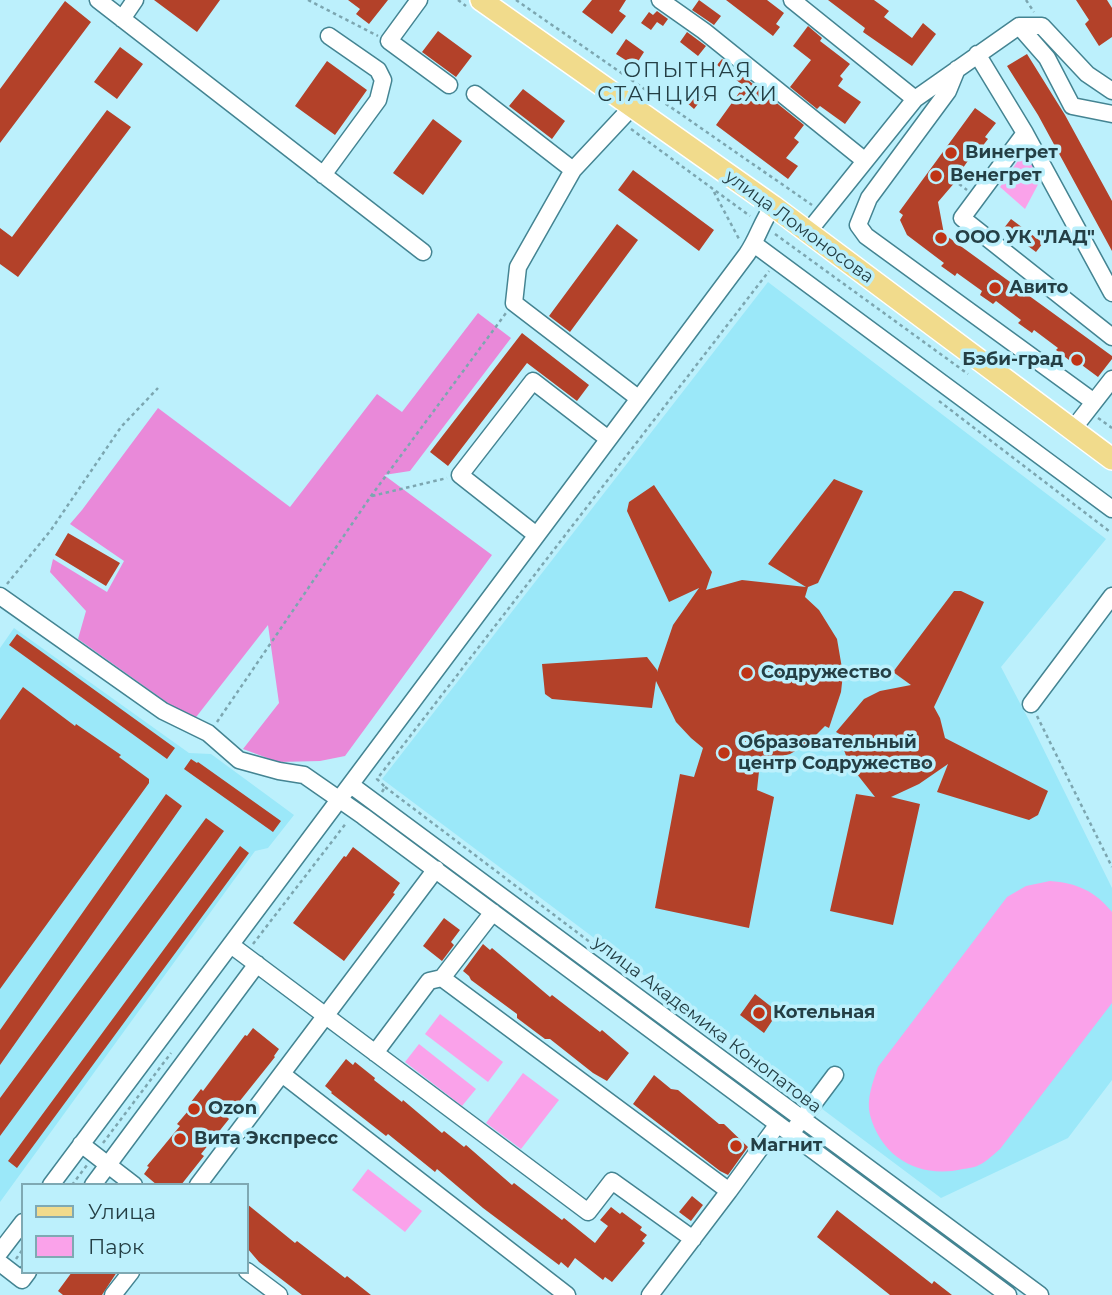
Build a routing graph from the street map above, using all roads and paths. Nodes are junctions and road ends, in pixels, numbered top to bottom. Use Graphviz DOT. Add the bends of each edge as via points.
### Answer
graph roads {
  1 [pos="98,0"];
  2 [pos="135,0"];
  3 [pos="308,0"];
  4 [pos="419,0"];
  5 [pos="481,0"];
  6 [pos="660,0"];
  7 [pos="792,0"];
  8 [pos="122,19"];
  9 [pos="1019,26"];
  10 [pos="329,36"];
  11 [pos="388,41"];
  12 [pos="977,54"];
  13 [pos="957,69"];
  14 [pos="1087,74"];
  15 [pos="1112,75"];
  16 [pos="449,85"];
  17 [pos="1112,91"];
  18 [pos="475,94"];
  19 [pos="915,99"];
  20 [pos="631,108"];
  21 [pos="1112,114"];
  22 [pos="1025,133"];
  23 [pos="864,160"];
  24 [pos="573,170"];
  25 [pos="323,175"];
  26 [pos="713,191"];
  27 [pos="767,215"];
  28 [pos="808,232"];
  29 [pos="750,249"];
  30 [pos="423,253"];
  31 [pos="769,271"];
  32 [pos="1112,293"];
  33 [pos="514,303"];
  34 [pos="1112,337"];
  35 [pos="970,376"];
  36 [pos="1112,379"];
  37 [pos="158,388"];
  38 [pos="638,398"];
  39 [pos="1094,402"];
  40 [pos="1073,429"];
  41 [pos="607,438"];
  42 [pos="1112,459"];
  43 [pos="460,475"];
  44 [pos="371,496"];
  45 [pos="1112,509"];
  46 [pos="535,534"];
  47 [pos="0,594"];
  48 [pos="1112,596"];
  49 [pos="1031,704"];
  50 [pos="222,715"];
  51 [pos="351,785"];
  52 [pos="339,801"];
  53 [pos="375,801"];
  54 [pos="1112,867"];
  55 [pos="436,869"];
  56 [pos="493,912"];
  57 [pos="231,945"];
  58 [pos="257,964"];
  59 [pos="442,978"];
  60 [pos="326,1017"];
  61 [pos="375,1052"];
  62 [pos="282,1074"];
  63 [pos="835,1075"];
  64 [pos="802,1120"];
  65 [pos="785,1129"];
  66 [pos="81,1144"];
  67 [pos="108,1164"];
  68 [pos="52,1183"];
  69 [pos="94,1183"];
  70 [pos="132,1183"];
  71 [pos="200,1183"];
  72 [pos="729,1191"];
  73 [pos="21,1225"];
  74 [pos="693,1239"];
  75 [pos="0,1252"];
  76 [pos="0,1263"];
  77 [pos="248,1272"];
  78 [pos="21,1274"];
  79 [pos="130,1274"];
  80 [pos="25,1276"];
  81 [pos="120,1293"];
  82 [pos="30,1295"];
  83 [pos="279,1295"];
  84 [pos="567,1295"];
  85 [pos="650,1295"];
  86 [pos="1008,1295"];
  87 [pos="1040,1295"];
  1 -- 8 [label="street"];
  2 -- 8 [label="street"];
  3 -- 11 [label="path"];
  4 -- 11 [label="street"];
  5 -- 20 [label="main road, улица Ломоносова"];
  6 -- 23 [label="street"];
  7 -- 19 [label="street"];
  8 -- 25 [label="street"];
  9 -- 12 [label="street"];
  9 -- 14 [label="street" via="1042,26"];
  9 -- 21 [label="street" via="1046,58 1072,106"];
  10 -- 25 [label="street" via="378,70 383,80 378,100"];
  11 -- 16 [label="street"];
  12 -- 13 [label="street"];
  12 -- 22 [label="street"];
  13 -- 19 [label="street"];
  13 -- 39 [label="street" via="948,91 869,198 858,225 876,243"];
  14 -- 15 [label="street"];
  14 -- 17 [label="street"];
  18 -- 24 [label="street"];
  19 -- 23 [label="street"];
  20 -- 24 [label="street"];
  20 -- 27 [label="main road, улица Ломоносова"];
  22 -- 32 [label="street"];
  22 -- 34 [label="street" via="962,218"];
  23 -- 28 [label="street"];
  24 -- 33 [label="street" via="518,267"];
  25 -- 30 [label="street"];
  26 -- 29 [label="path"];
  27 -- 28 [label="main road, улица Ломоносова"];
  27 -- 29 [label="street"];
  27 -- 35 [label="path"];
  28 -- 40 [label="main road, улица Ломоносова"];
  29 -- 38 [label="street"];
  29 -- 45 [label="street"];
  31 -- 53 [label="path" via="377,779 385,787"];
  33 -- 38 [label="street"];
  33 -- 44 [label="path"];
  36 -- 39 [label="street"];
  37 -- 47 [label="path" via="121,427 51,530"];
  38 -- 41 [label="street"];
  39 -- 40 [label="street"];
  40 -- 42 [label="main road, улица Ломоносова"];
  41 -- 43 [label="street" via="533,381"];
  41 -- 46 [label="street"];
  43 -- 44 [label="path"];
  43 -- 46 [label="street"];
  44 -- 50 [label="path"];
  46 -- 51 [label="street"];
  47 -- 52 [label="street, улица Академика Конопатова" via="163,712 208,733 239,760 304,775"];
  48 -- 49 [label="street"];
  49 -- 54 [label="path"];
  51 -- 52 [label="street"];
  51 -- 53 [label="street, улица Академика Конопатова"];
  52 -- 55 [label="street, улица Академика Конопатова"];
  52 -- 57 [label="street"];
  53 -- 64 [label="street, улица Академика Конопатова"];
  55 -- 56 [label="street, улица Академика Конопатова"];
  55 -- 60 [label="street"];
  56 -- 59 [label="street"];
  56 -- 65 [label="street, улица Академика Конопатова"];
  57 -- 58 [label="street"];
  57 -- 66 [label="street"];
  58 -- 60 [label="street"];
  58 -- 67 [label="street"];
  59 -- 61 [label="street" via="429,981"];
  59 -- 72 [label="street"];
  60 -- 61 [label="street"];
  60 -- 62 [label="street"];
  61 -- 74 [label="street" via="588,1212 612,1181"];
  62 -- 71 [label="street"];
  62 -- 84 [label="street"];
  63 -- 64 [label="street"];
  64 -- 65 [label="street"];
  64 -- 87 [label="street, улица Академика Конопатова"];
  65 -- 72 [label="street"];
  65 -- 86 [label="street, улица Академика Конопатова"];
  66 -- 67 [label="street"];
  66 -- 68 [label="street"];
  67 -- 69 [label="street"];
  67 -- 70 [label="street"];
  72 -- 74 [label="street"];
  73 -- 75 [label="street"];
  74 -- 85 [label="street"];
  76 -- 78 [label="street"];
  77 -- 83 [label="street"];
  79 -- 81 [label="street"];
  80 -- 82 [label="street"];
}
